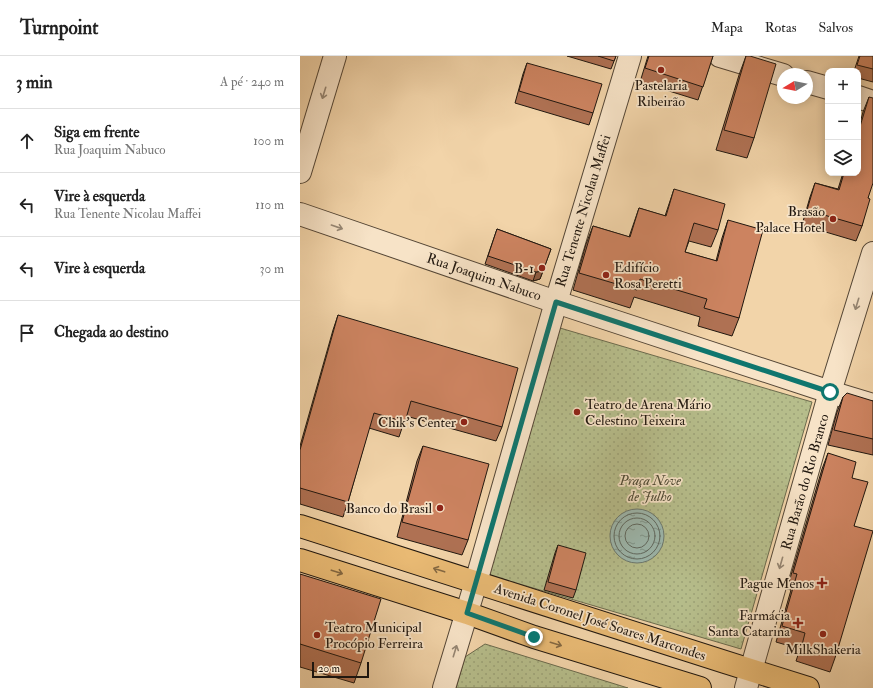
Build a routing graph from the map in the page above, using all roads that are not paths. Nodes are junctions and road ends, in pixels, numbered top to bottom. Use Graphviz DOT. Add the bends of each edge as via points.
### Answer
graph roads {
  1 [pos="335,56"];
  2 [pos="630,56"];
  3 [pos="720,56"];
  4 [pos="777,73"];
  5 [pos="813,84"];
  6 [pos="825,87"];
  7 [pos="861,98"];
  8 [pos="873,102"];
  9 [pos="300,172"];
  10 [pos="300,214"];
  11 [pos="873,253"];
  12 [pos="556,302"];
  13 [pos="830,392"];
  14 [pos="873,405"];
  15 [pos="300,526"];
  16 [pos="300,560"];
  17 [pos="476,582"];
  18 [pos="467,613"];
  19 [pos="748,679"];
  20 [pos="444,688"];
  21 [pos="700,688"];
  22 [pos="808,688"];
  1 -- 9 [label="street, one-way"];
  2 -- 12 [label="street, Rua Tenente Nicolau Maffei"];
  3 -- 4 [label="street"];
  5 -- 6 [label="street"];
  7 -- 8 [label="street"];
  10 -- 12 [label="street, Rua Joaquim Nabuco, one-way"];
  11 -- 13 [label="street, Rua Barão do Rio Branco, one-way"];
  12 -- 13 [label="street, Rua Joaquim Nabuco"];
  12 -- 17 [label="street, Rua Tenente Nicolau Maffei"];
  13 -- 14 [label="street, Rua Joaquim Nabuco"];
  13 -- 19 [label="street, Rua Barão do Rio Branco, one-way"];
  17 -- 15 [label="main road, Avenida Coronel José Soares Marcondes, one-way"];
  16 -- 18 [label="main road, one-way"];
  17 -- 18 [label="street, Rua Tenente Nicolau Maffei"];
  17 -- 19 [label="main road, Avenida Coronel José Soares Marcondes"];
  20 -- 18 [label="street, Rua Tenente Nicolau Maffei, one-way"];
  18 -- 21 [label="main road, one-way" via="534,637"];
  19 -- 22 [label="main road, Avenida Coronel José Soares Marcondes"];
}
